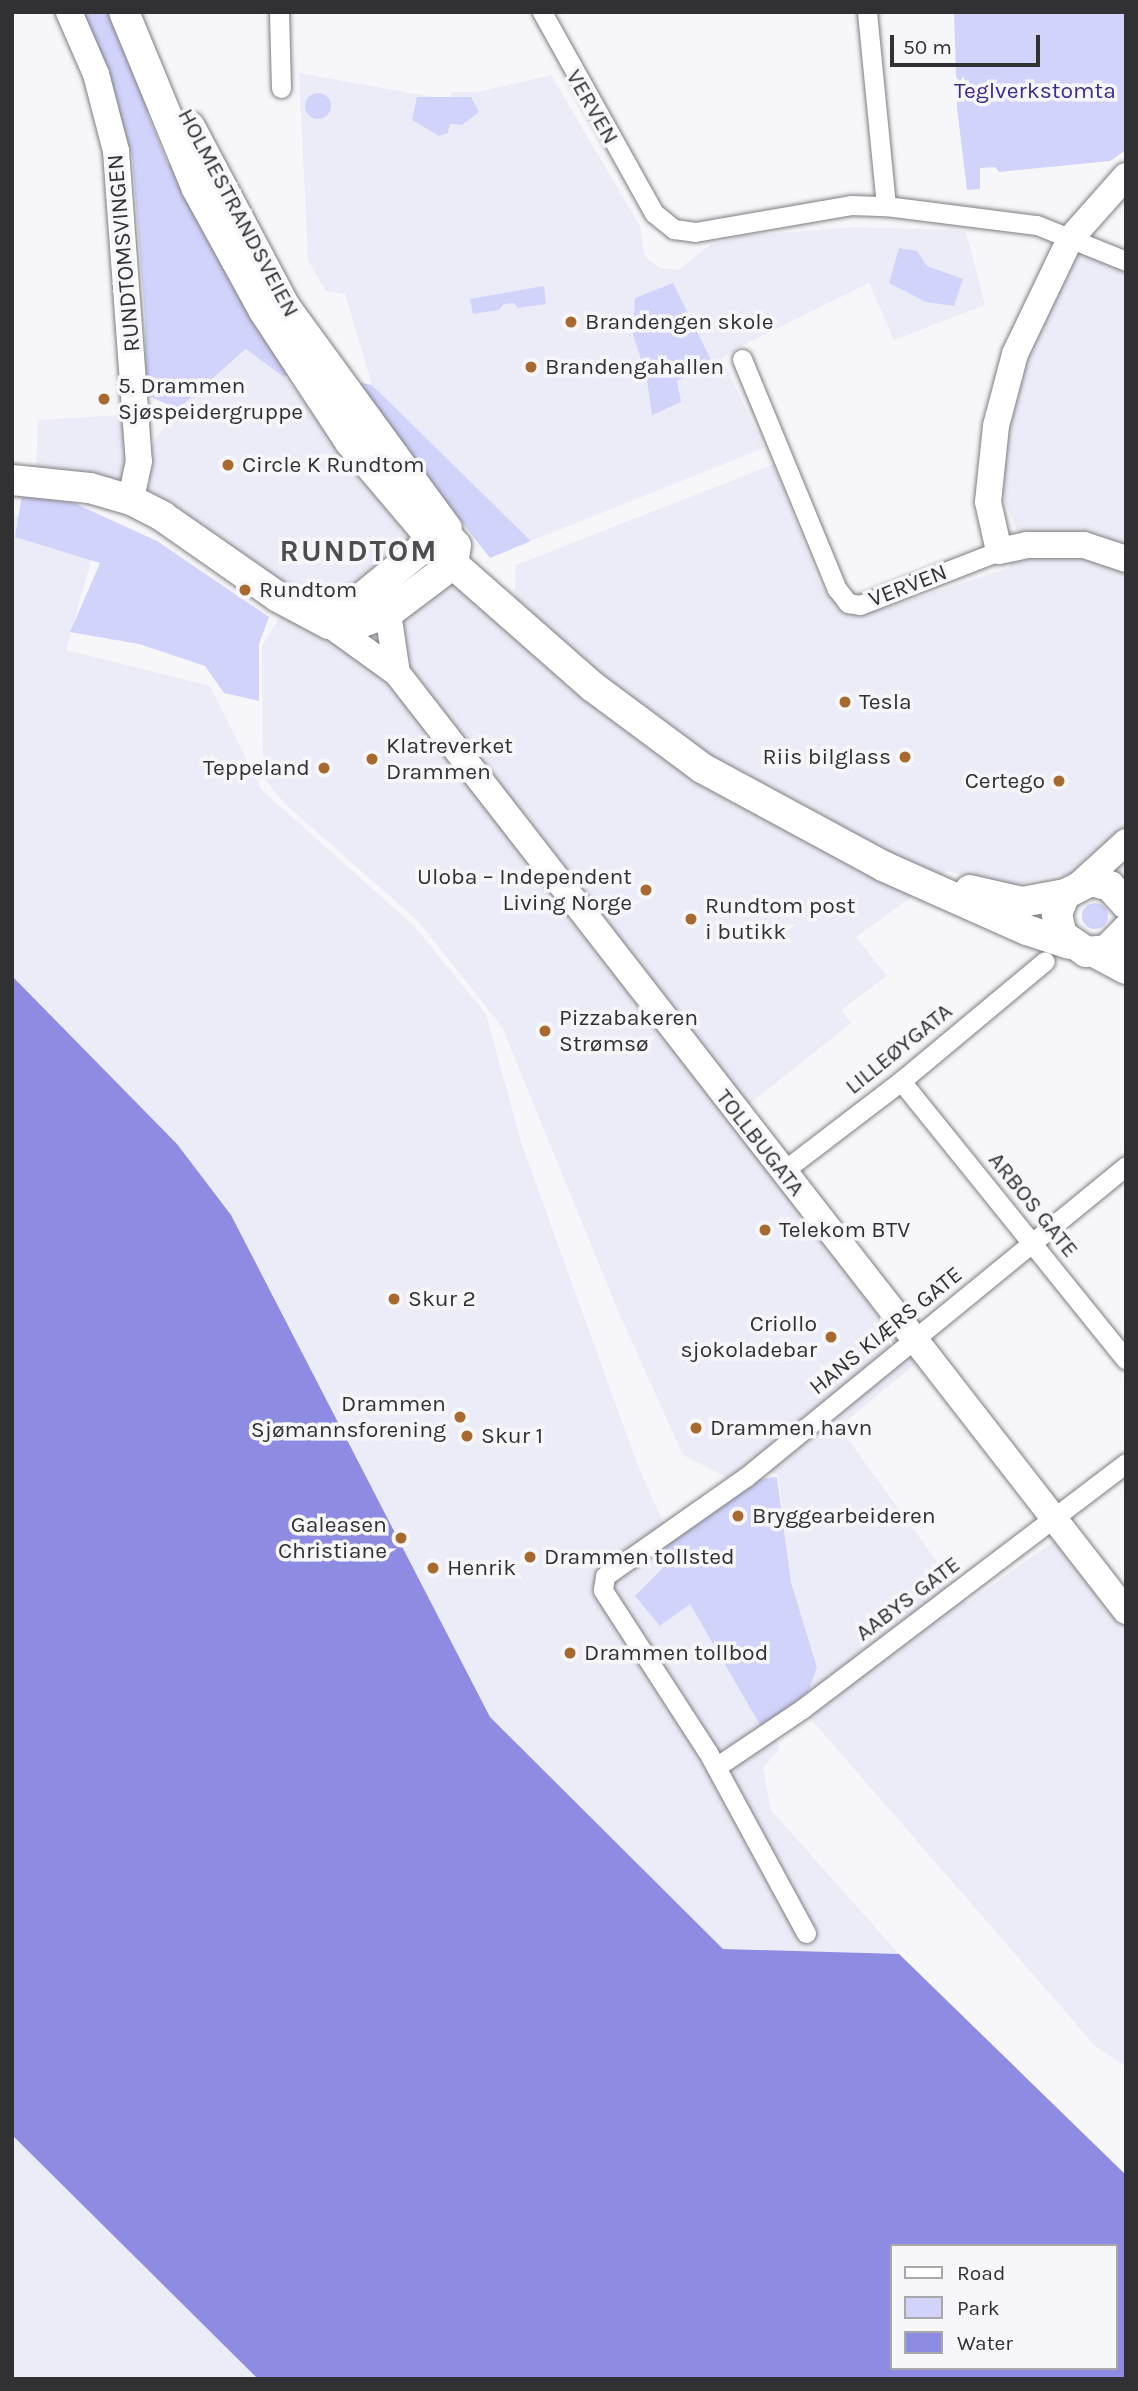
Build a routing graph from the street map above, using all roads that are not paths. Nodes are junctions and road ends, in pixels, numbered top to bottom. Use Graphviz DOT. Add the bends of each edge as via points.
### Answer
graph roads {
  1 [pos="69,12"];
  2 [pos="124,12"];
  3 [pos="132,12"];
  4 [pos="279,12"];
  5 [pos="542,12"];
  6 [pos="867,12"];
  7 [pos="281,88"];
  8 [pos="1126,176"];
  9 [pos="886,206"];
  10 [pos="1070,239"];
  11 [pos="1126,261"];
  12 [pos="746,368"];
  13 [pos="12,480"];
  14 [pos="121,497"];
  15 [pos="447,549"];
  16 [pos="999,551"];
  17 [pos="1126,559"];
  18 [pos="292,605"];
  19 [pos="368,620"];
  20 [pos="397,673"];
  21 [pos="1126,842"];
  22 [pos="1073,889"];
  23 [pos="1125,896"];
  24 [pos="1126,930"];
  25 [pos="1083,948"];
  26 [pos="1045,961"];
  27 [pos="1126,969"];
  28 [pos="901,1081"];
  29 [pos="1126,1166"];
  30 [pos="782,1172"];
  31 [pos="1032,1243"];
  32 [pos="914,1339"];
  33 [pos="1126,1360"];
  34 [pos="1126,1463"];
  35 [pos="1055,1519"];
  36 [pos="1126,1611"];
  37 [pos="716,1767"];
  38 [pos="806,1933"];
  1 -- 14 [label="main road, RUNDTOMSVINGEN" via="96,74 116,151 139,461"];
  2 -- 15 [label="main road, HOLMESTRANDSVEIEN" via="163,114 226,246 288,350 350,442"];
  3 -- 15 [label="main road, HOLMESTRANDSVEIEN" via="286,307 379,440"];
  4 -- 7 [label="street"];
  5 -- 9 [label="street, VERVEN" via="653,213 674,229 695,232 850,205"];
  6 -- 9 [label="street"];
  8 -- 10 [label="main road"];
  9 -- 10 [label="street" via="1022,221"];
  10 -- 11 [label="street"];
  10 -- 16 [label="main road" via="1015,354 996,426 988,502"];
  12 -- 16 [label="street, VERVEN" via="832,578 848,603 860,605"];
  13 -- 14 [label="main road"];
  14 -- 18 [label="main road" via="162,516"];
  15 -- 19 [label="main road"];
  15 -- 22 [label="main road" via="600,674 698,748 769,793 855,839 972,891 1022,902"];
  15 -- 25 [label="main road" via="593,687 702,768 883,866 1027,930"];
  16 -- 17 [label="main road, VERVEN" via="1065,544"];
  18 -- 19 [label="main road" via="334,606"];
  18 -- 19 [label="main road" via="329,624"];
  19 -- 20 [label="main road, TOLLBUGATA"];
  19 -- 20 [label="main road, TOLLBUGATA"];
  20 -- 30 [label="main road, TOLLBUGATA"];
  21 -- 22 [label="main road"];
  22 -- 23 [label="main road" via="1101,882"];
  22 -- 25 [label="main road" via="1058,925"];
  24 -- 25 [label="main road" via="1117,943"];
  25 -- 27 [label="main road"];
  26 -- 28 [label="street, LILLEØYGATA"];
  28 -- 30 [label="street, LILLEØYGATA"];
  28 -- 31 [label="street, ARBOS GATE"];
  29 -- 31 [label="street, HANS KIÆRS GATE"];
  30 -- 32 [label="main road, TOLLBUGATA"];
  31 -- 32 [label="street, HANS KIÆRS GATE"];
  31 -- 33 [label="street, ARBOS GATE"];
  32 -- 35 [label="main road, TOLLBUGATA"];
  32 -- 37 [label="street, HANS KIÆRS GATE" via="738,1483 605,1576 603,1590"];
  34 -- 35 [label="street, AABYS GATE"];
  35 -- 36 [label="main road, TOLLBUGATA"];
  35 -- 37 [label="street, AABYS GATE" via="802,1709"];
  37 -- 38 [label="street"];
}
